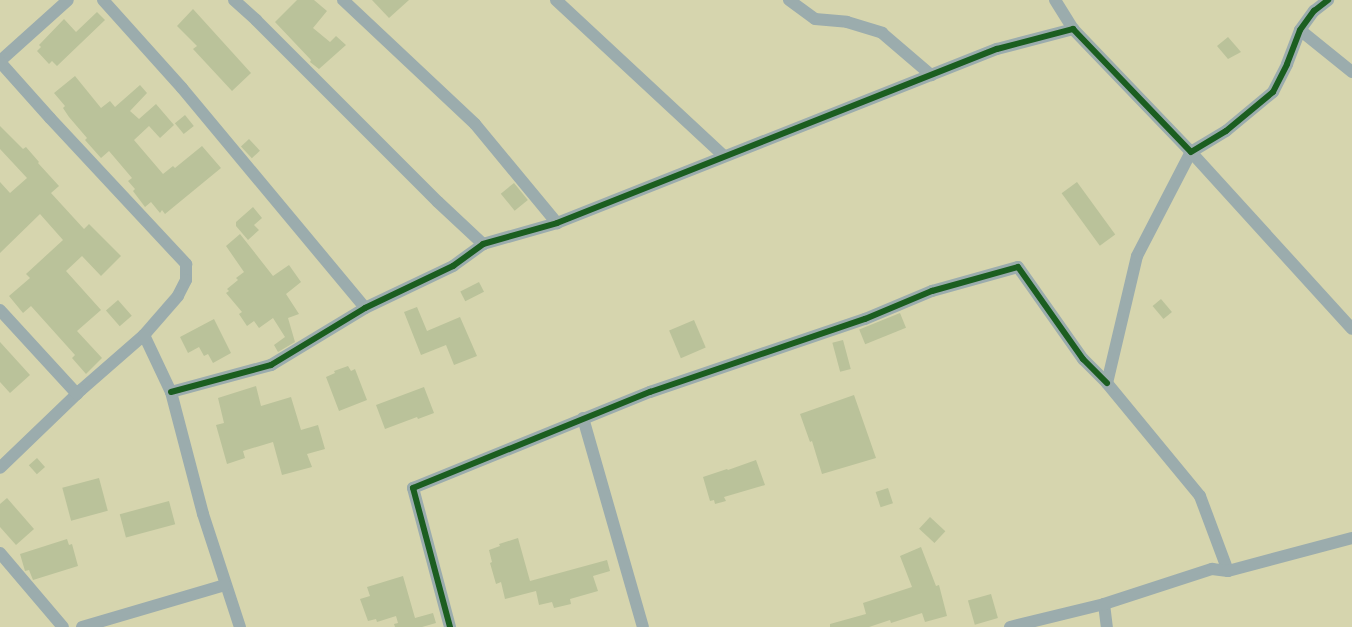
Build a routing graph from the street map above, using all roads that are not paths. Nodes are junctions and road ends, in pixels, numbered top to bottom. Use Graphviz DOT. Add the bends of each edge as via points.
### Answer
graph roads {
  1 [pos="68,0"];
  2 [pos="103,0"];
  3 [pos="234,0"];
  4 [pos="343,0"];
  5 [pos="556,0"];
  6 [pos="789,0"];
  7 [pos="1055,0"];
  8 [pos="1328,0"];
  9 [pos="1073,28"];
  10 [pos="1300,30"];
  11 [pos="0,61"];
  12 [pos="1352,72"];
  13 [pos="931,75"];
  14 [pos="1191,152"];
  15 [pos="724,156"];
  16 [pos="557,223"];
  17 [pos="483,244"];
  18 [pos="365,308"];
  19 [pos="0,310"];
  20 [pos="1352,329"];
  21 [pos="144,335"];
  22 [pos="1107,383"];
  23 [pos="171,392"];
  24 [pos="77,394"];
  25 [pos="583,418"];
  26 [pos="0,468"];
  27 [pos="1352,538"];
  28 [pos="0,553"];
  29 [pos="1228,570"];
  30 [pos="225,585"];
  31 [pos="1104,604"];
  32 [pos="63,627"];
  33 [pos="82,627"];
  34 [pos="240,627"];
  35 [pos="450,627"];
  36 [pos="643,627"];
  37 [pos="1010,627"];
  38 [pos="1107,627"];
  1 -- 11 [label="street"];
  2 -- 18 [label="street" via="182,88"];
  3 -- 17 [label="street"];
  4 -- 16 [label="street" via="475,124"];
  5 -- 15 [label="street"];
  6 -- 13 [label="street" via="815,19 847,22 882,33"];
  7 -- 9 [label="street"];
  8 -- 10 [label="street" via="1314,11"];
  9 -- 13 [label="street" via="996,49"];
  9 -- 14 [label="street"];
  10 -- 12 [label="street"];
  10 -- 14 [label="street" via="1274,92 1226,131"];
  11 -- 21 [label="street" via="186,264 186,280 178,296"];
  13 -- 15 [label="street"];
  14 -- 20 [label="street"];
  14 -- 22 [label="street" via="1137,256"];
  15 -- 16 [label="street"];
  16 -- 17 [label="street"];
  17 -- 18 [label="street" via="453,266"];
  18 -- 23 [label="street" via="271,366"];
  19 -- 24 [label="street"];
  21 -- 23 [label="street"];
  21 -- 24 [label="street"];
  22 -- 25 [label="street" via="1083,359 1018,267 932,291 865,319 650,392"];
  22 -- 29 [label="street" via="1200,496"];
  23 -- 30 [label="street" via="203,514"];
  24 -- 26 [label="street"];
  25 -- 35 [label="street" via="413,488"];
  25 -- 36 [label="street"];
  27 -- 29 [label="street"];
  28 -- 32 [label="street"];
  29 -- 31 [label="street" via="1212,569"];
  30 -- 33 [label="street"];
  30 -- 34 [label="street"];
  31 -- 37 [label="street"];
  31 -- 38 [label="street"];
}
